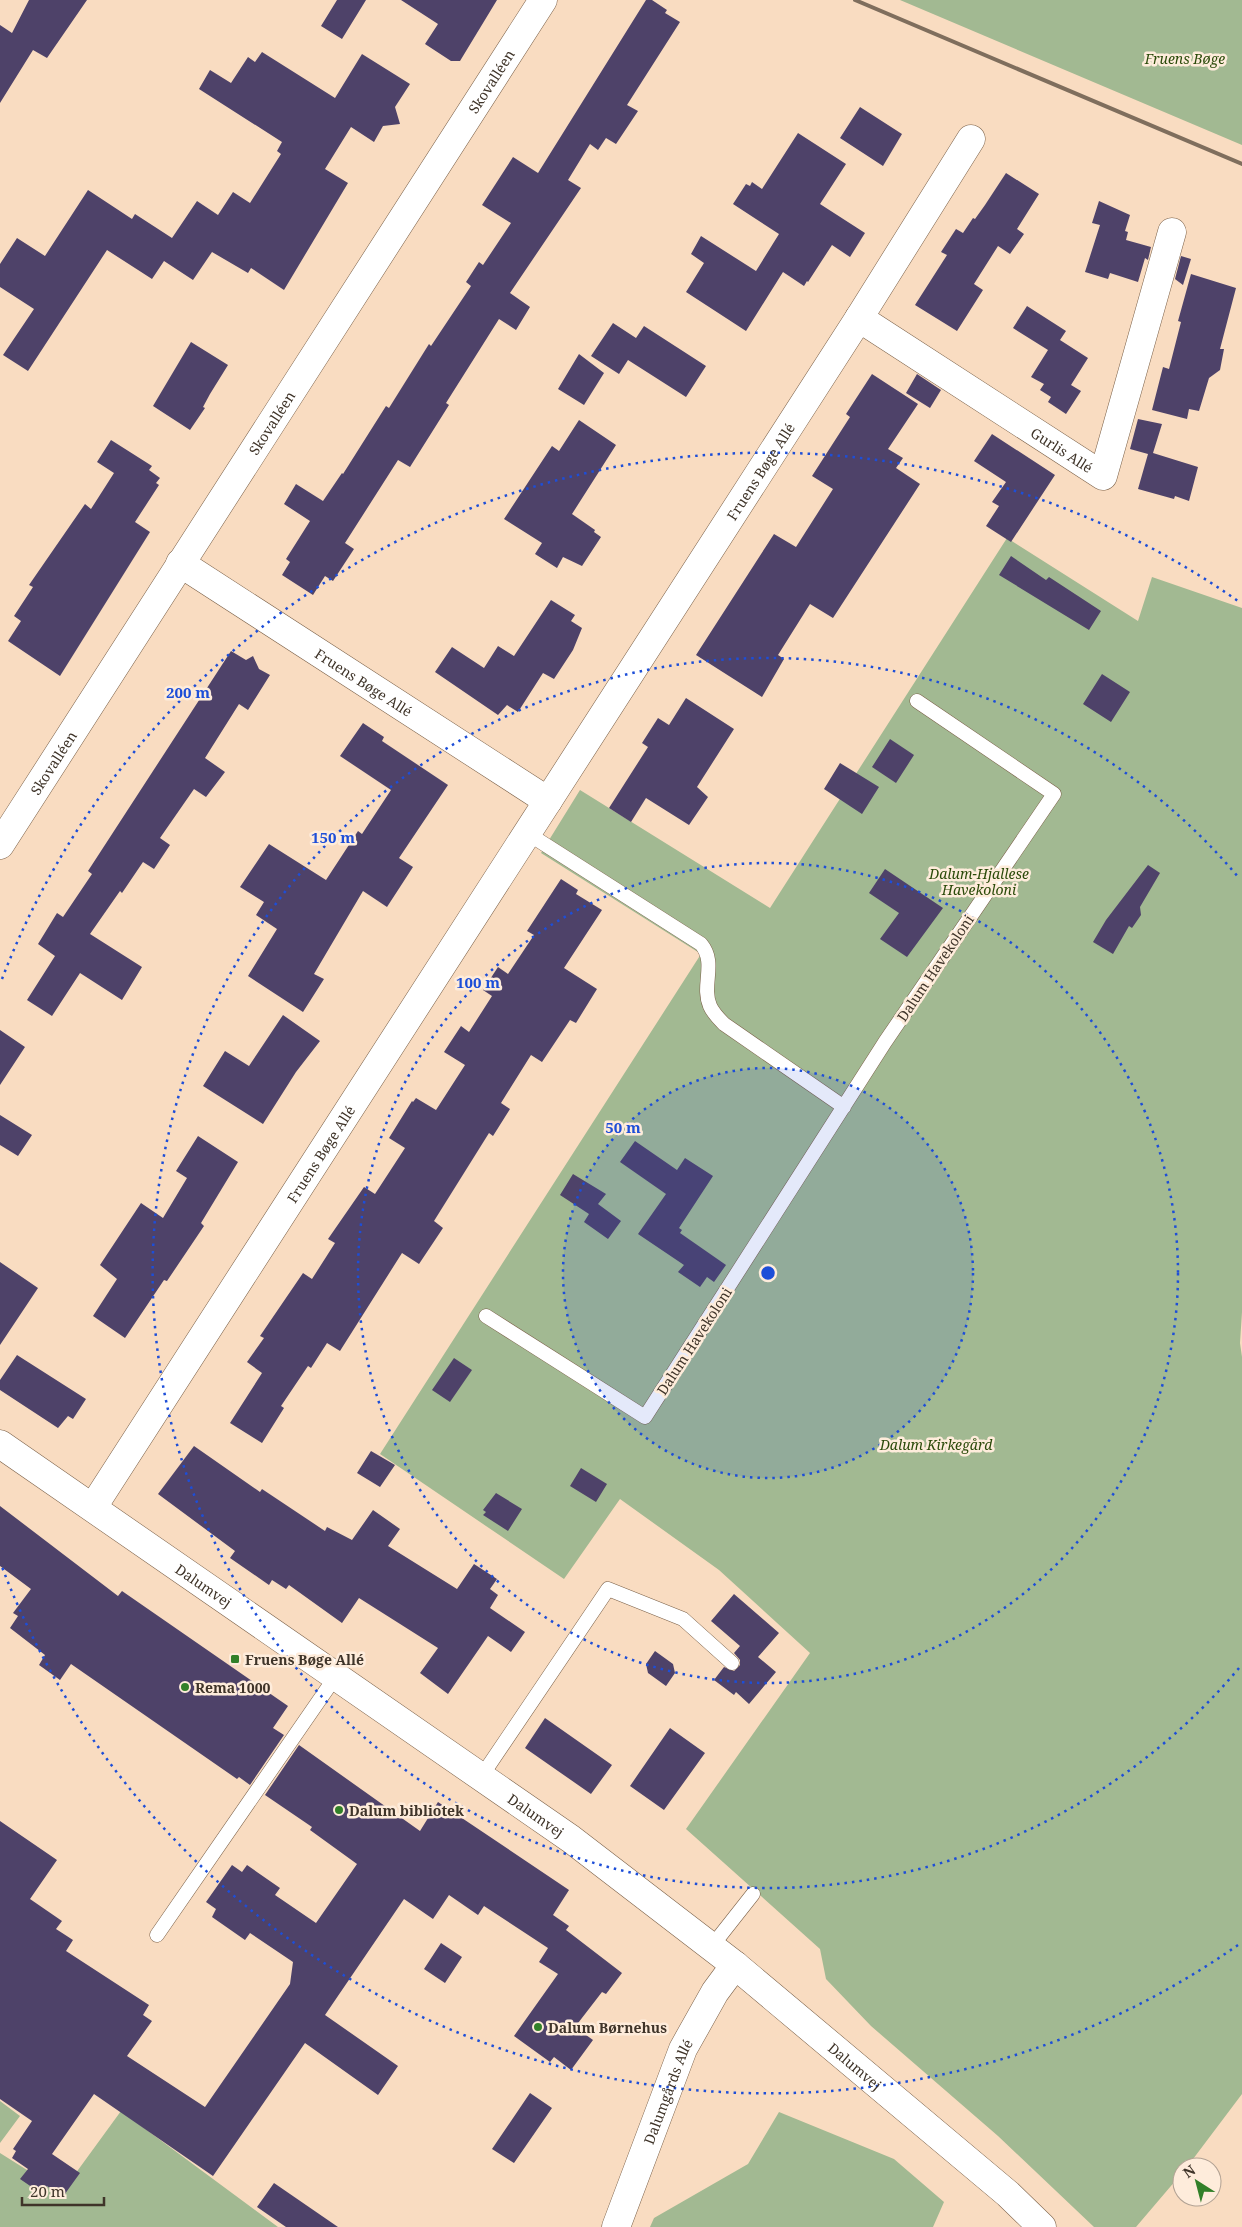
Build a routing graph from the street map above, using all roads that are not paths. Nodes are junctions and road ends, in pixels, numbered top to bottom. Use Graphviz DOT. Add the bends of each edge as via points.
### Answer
graph roads {
  1 [pos="542,0"];
  2 [pos="971,139"];
  3 [pos="1172,232"];
  4 [pos="859,318"];
  5 [pos="180,563"];
  6 [pos="917,701"];
  7 [pos="548,801"];
  8 [pos="527,833"];
  9 [pos="0,845"];
  10 [pos="844,1107"];
  11 [pos="486,1316"];
  12 [pos="0,1444"];
  13 [pos="92,1507"];
  14 [pos="732,1662"];
  15 [pos="336,1676"];
  16 [pos="481,1777"];
  17 [pos="753,1894"];
  18 [pos="157,1935"];
  19 [pos="712,1946"];
  20 [pos="735,1965"];
  21 [pos="616,2227"];
  22 [pos="1042,2227"];
  1 -- 5 [label="street, Skovalléen"];
  2 -- 4 [label="street, Fruens Bøge Allé"];
  3 -- 4 [label="street, Gurlis Allé" via="1103,476"];
  4 -- 7 [label="street, Fruens Bøge Allé"];
  5 -- 7 [label="street, Fruens Bøge Allé"];
  5 -- 9 [label="street, Skovalléen"];
  6 -- 10 [label="lane, Dalum Havekoloni" via="1054,794"];
  7 -- 8 [label="street, Fruens Bøge Allé"];
  8 -- 10 [label="lane" via="701,944 708,956 708,997 715,1015"];
  8 -- 13 [label="street, Fruens Bøge Allé"];
  10 -- 11 [label="lane, Dalum Havekoloni" via="645,1417"];
  12 -- 13 [label="street, Dalumvej"];
  13 -- 15 [label="street, Dalumvej"];
  14 -- 16 [label="lane" via="683,1619 608,1589"];
  15 -- 16 [label="street, Dalumvej"];
  15 -- 18 [label="lane"];
  16 -- 19 [label="street, Dalumvej" via="571,1839"];
  17 -- 19 [label="lane"];
  19 -- 20 [label="street, Dalumvej"];
  20 -- 21 [label="street, Dalumgårds Allé" via="710,2000 683,2049"];
  20 -- 22 [label="street, Dalumvej" via="1008,2194"];
}
